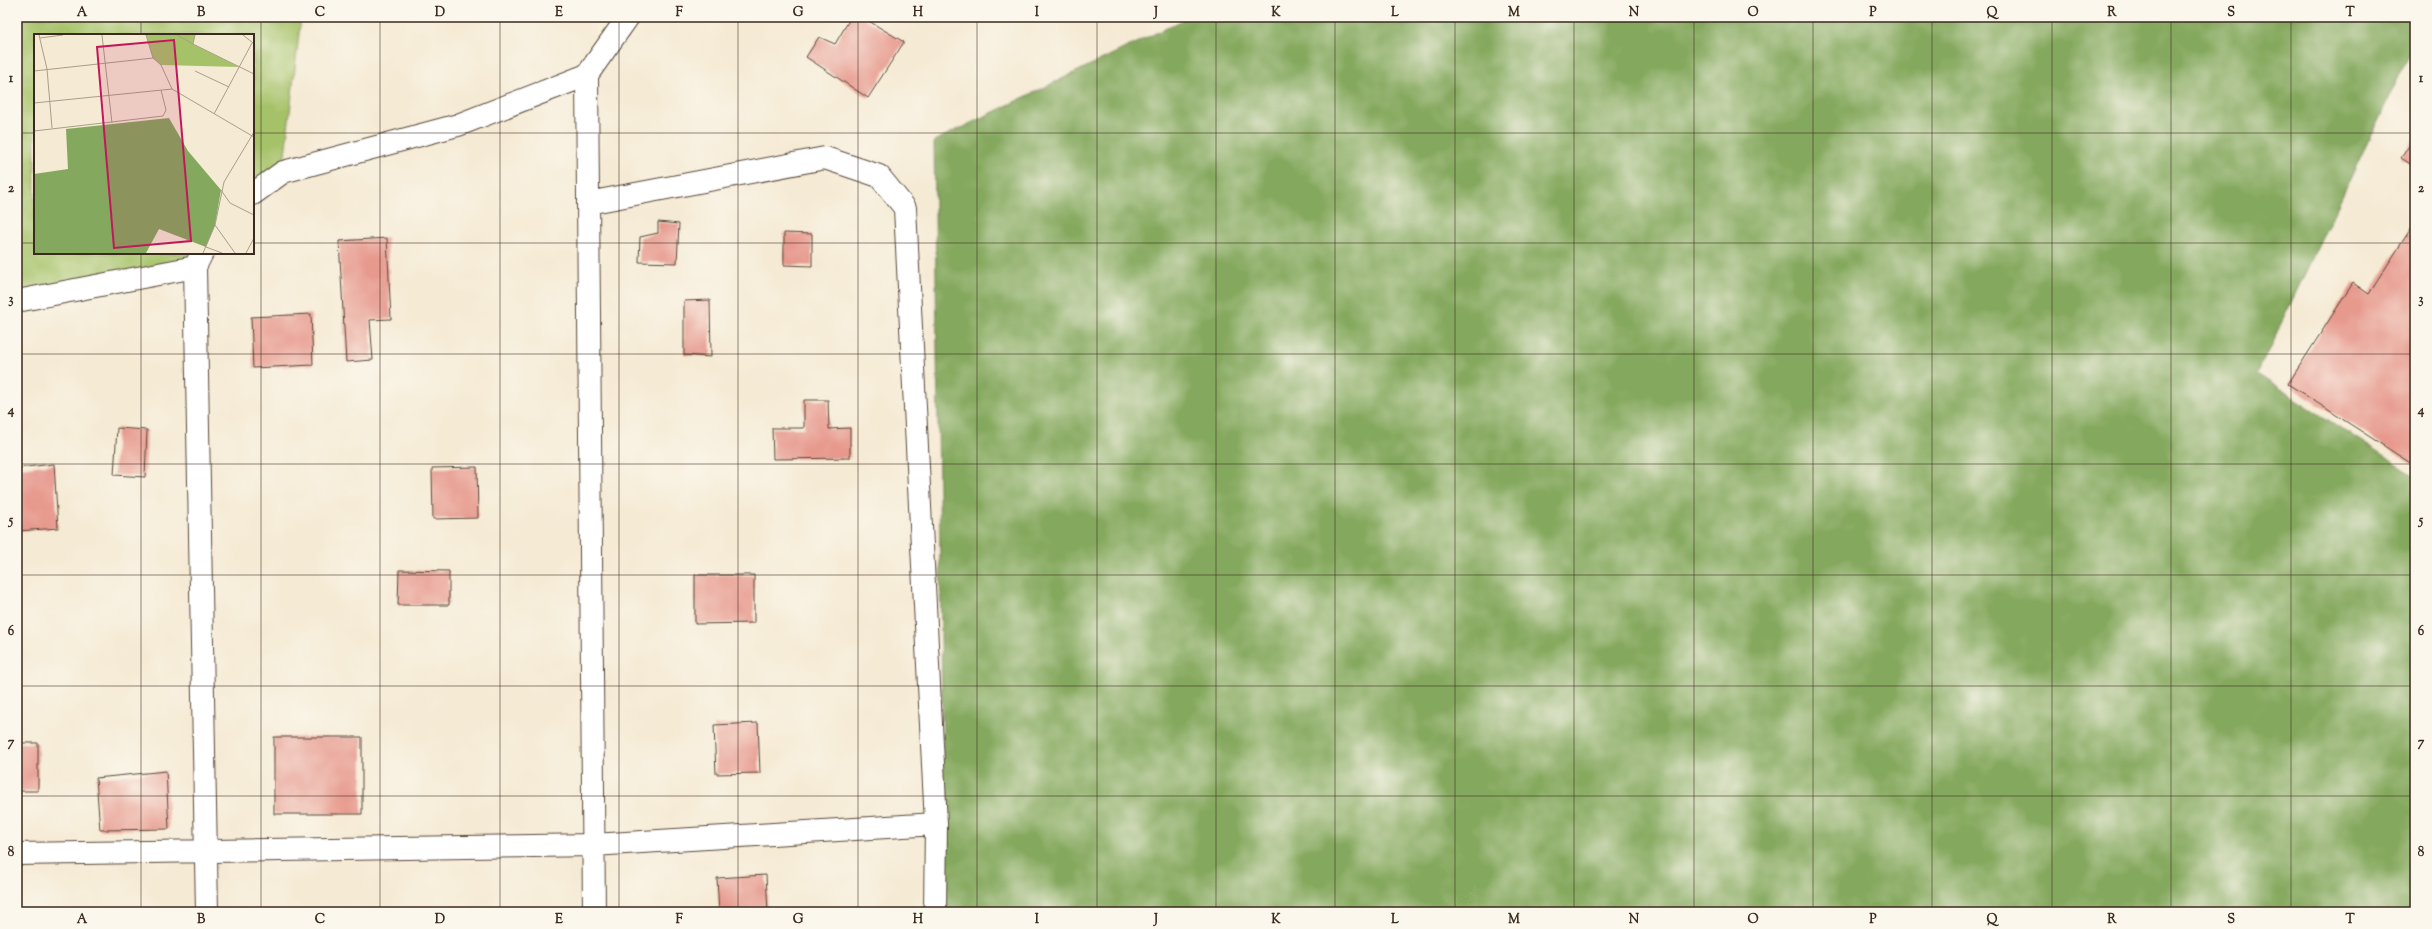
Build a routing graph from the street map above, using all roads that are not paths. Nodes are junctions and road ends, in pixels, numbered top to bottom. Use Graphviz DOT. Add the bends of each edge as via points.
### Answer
graph roads {
  1 [pos="628,17"];
  2 [pos="587,76"];
  3 [pos="254,193"];
  4 [pos="588,203"];
  5 [pos="198,260"];
  6 [pos="17,300"];
  7 [pos="936,824"];
  8 [pos="593,845"];
  9 [pos="206,851"];
  10 [pos="17,854"];
  11 [pos="207,912"];
  12 [pos="594,912"];
  13 [pos="935,912"];
  1 -- 2 [label="street"];
  2 -- 3 [label="street" via="458,125 283,172"];
  2 -- 4 [label="street"];
  4 -- 7 [label="street" via="825,158 879,176 905,208"];
  4 -- 8 [label="street"];
  5 -- 6 [label="street"];
  5 -- 9 [label="street"];
  7 -- 8 [label="street"];
  7 -- 13 [label="street"];
  8 -- 9 [label="street"];
  8 -- 12 [label="street"];
  9 -- 10 [label="street"];
  9 -- 11 [label="street"];
}
